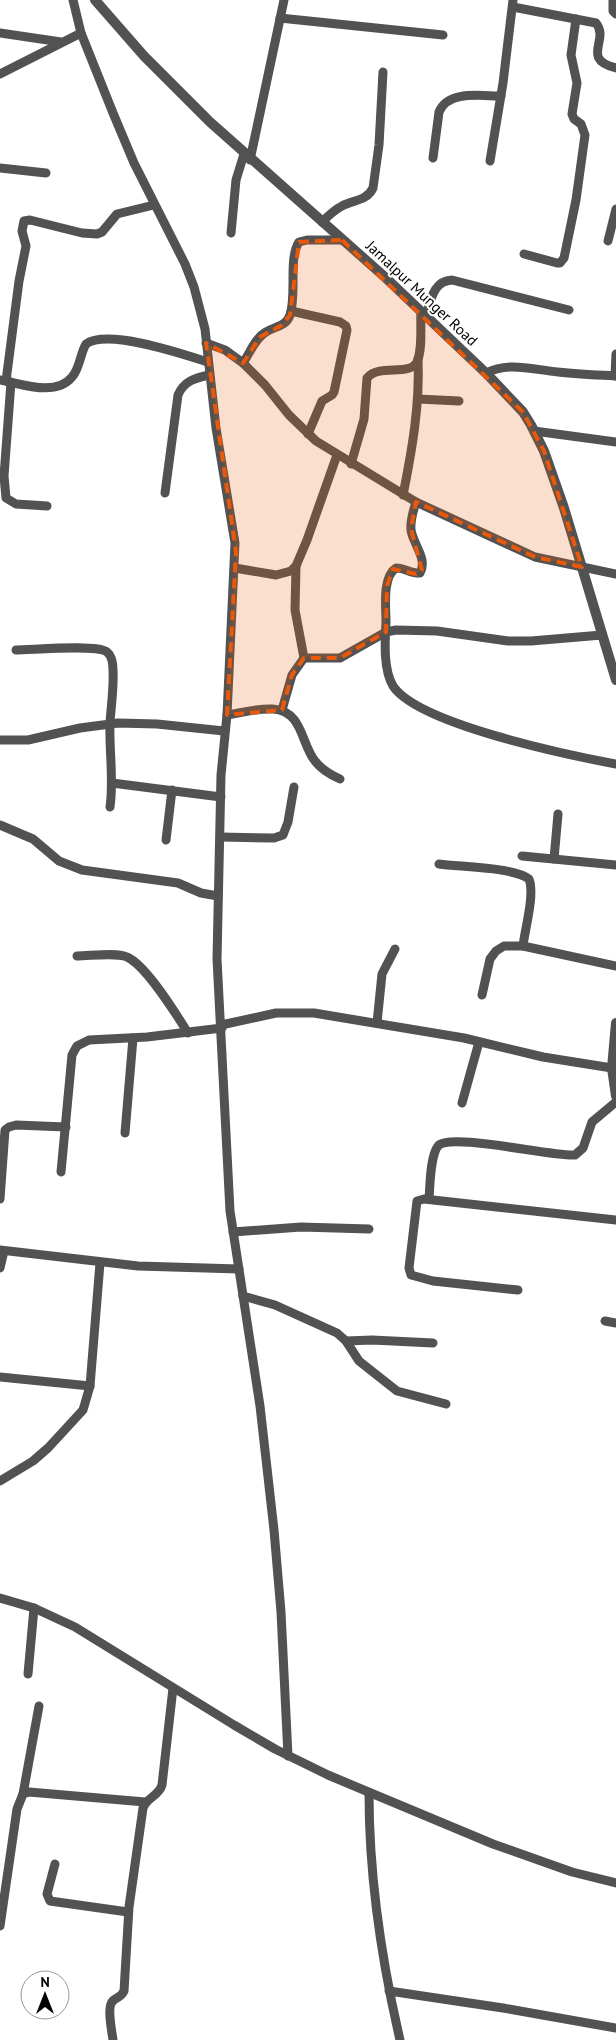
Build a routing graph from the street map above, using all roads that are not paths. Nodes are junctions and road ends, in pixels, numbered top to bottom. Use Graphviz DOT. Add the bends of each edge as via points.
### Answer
graph roads {
  1 [pos="73,0"];
  2 [pos="95,0"];
  3 [pos="284,0"];
  4 [pos="613,0"];
  5 [pos="513,3"];
  6 [pos="616,14"];
  7 [pos="280,18"];
  8 [pos="576,19"];
  9 [pos="0,33"];
  10 [pos="81,33"];
  11 [pos="443,34"];
  12 [pos="61,42"];
  13 [pos="616,68"];
  14 [pos="384,72"];
  15 [pos="0,74"];
  16 [pos="501,96"];
  17 [pos="247,157"];
  18 [pos="433,158"];
  19 [pos="490,160"];
  20 [pos="0,168"];
  21 [pos="46,173"];
  22 [pos="154,204"];
  23 [pos="616,209"];
  24 [pos="322,222"];
  25 [pos="231,234"];
  26 [pos="342,240"];
  27 [pos="608,241"];
  28 [pos="524,254"];
  29 [pos="291,310"];
  30 [pos="569,310"];
  31 [pos="423,313"];
  32 [pos="206,343"];
  33 [pos="616,354"];
  34 [pos="418,356"];
  35 [pos="208,362"];
  36 [pos="243,363"];
  37 [pos="486,373"];
  38 [pos="209,375"];
  39 [pos="616,376"];
  40 [pos="5,381"];
  41 [pos="418,399"];
  42 [pos="459,401"];
  43 [pos="534,431"];
  44 [pos="308,434"];
  45 [pos="616,442"];
  46 [pos="337,455"];
  47 [pos="351,464"];
  48 [pos="165,492"];
  49 [pos="403,495"];
  50 [pos="416,502"];
  51 [pos="47,506"];
  52 [pos="296,566"];
  53 [pos="582,567"];
  54 [pos="235,568"];
  55 [pos="616,574"];
  56 [pos="386,632"];
  57 [pos="602,635"];
  58 [pos="16,650"];
  59 [pos="304,658"];
  60 [pos="616,680"];
  61 [pos="282,710"];
  62 [pos="226,715"];
  63 [pos="110,724"];
  64 [pos="224,731"];
  65 [pos="0,740"];
  66 [pos="616,764"];
  67 [pos="340,779"];
  68 [pos="112,784"];
  69 [pos="294,787"];
  70 [pos="172,790"];
  71 [pos="221,798"];
  72 [pos="110,807"];
  73 [pos="558,814"];
  74 [pos="0,825"];
  75 [pos="220,837"];
  76 [pos="166,840"];
  77 [pos="522,856"];
  78 [pos="554,859"];
  79 [pos="439,864"];
  80 [pos="616,864"];
  81 [pos="218,896"];
  82 [pos="522,946"];
  83 [pos="395,948"];
  84 [pos="77,956"];
  85 [pos="616,966"];
  86 [pos="482,995"];
  87 [pos="377,1023"];
  88 [pos="616,1023"];
  89 [pos="221,1027"];
  90 [pos="188,1033"];
  91 [pos="133,1038"];
  92 [pos="479,1042"];
  93 [pos="612,1068"];
  94 [pos="616,1096"];
  95 [pos="616,1102"];
  96 [pos="462,1103"];
  97 [pos="66,1127"];
  98 [pos="125,1133"];
  99 [pos="61,1172"];
  100 [pos="0,1199"];
  101 [pos="429,1199"];
  102 [pos="616,1220"];
  103 [pos="368,1229"];
  104 [pos="233,1232"];
  105 [pos="2,1250"];
  106 [pos="100,1263"];
  107 [pos="0,1268"];
  108 [pos="239,1269"];
  109 [pos="518,1290"];
  110 [pos="243,1296"];
  111 [pos="605,1321"];
  112 [pos="616,1323"];
  113 [pos="346,1340"];
  114 [pos="433,1343"];
  115 [pos="0,1377"];
  116 [pos="90,1386"];
  117 [pos="446,1404"];
  118 [pos="0,1481"];
  119 [pos="0,1598"];
  120 [pos="34,1608"];
  121 [pos="28,1674"];
  122 [pos="173,1688"];
  123 [pos="39,1706"];
  124 [pos="288,1756"];
  125 [pos="369,1793"];
  126 [pos="23,1794"];
  127 [pos="145,1802"];
  128 [pos="55,1864"];
  129 [pos="616,1883"];
  130 [pos="128,1912"];
  131 [pos="0,1926"];
  132 [pos="389,1991"];
  133 [pos="616,2028"];
  134 [pos="113,2040"];
  135 [pos="400,2040"];
  1 -- 10 [label="street"];
  2 -- 17 [label="street, Jamalpur Munger Road" via="169,82"];
  3 -- 7 [label="street"];
  4 -- 6 [label="street" via="612,11"];
  5 -- 8 [label="street"];
  5 -- 16 [label="street"];
  7 -- 11 [label="street"];
  7 -- 17 [label="street"];
  8 -- 13 [label="street" via="598,26 598,58 601,63"];
  8 -- 28 [label="street" via="571,55 577,84 572,114 585,135 564,258 557,264"];
  9 -- 12 [label="street"];
  10 -- 12 [label="street"];
  10 -- 22 [label="street"];
  12 -- 15 [label="street"];
  14 -- 24 [label="street" via="373,188 365,198 343,205"];
  16 -- 18 [label="street" via="456,97 442,105"];
  16 -- 19 [label="street"];
  17 -- 24 [label="street, Jamalpur Munger Road"];
  17 -- 25 [label="street" via="236,180"];
  20 -- 21 [label="street"];
  22 -- 32 [label="street" via="191,280"];
  22 -- 40 [label="street" via="117,214 98,234 30,220 24,222 22,231 26,246"];
  23 -- 27 [label="street"];
  24 -- 26 [label="street, Jamalpur Munger Road"];
  26 -- 29 [label="street" via="307,240 297,245"];
  26 -- 31 [label="street, Jamalpur Munger Road"];
  29 -- 36 [label="street" via="286,322 260,336"];
  29 -- 44 [label="street" via="340,322 347,330 334,392 322,401"];
  30 -- 31 [label="street" via="452,280 440,283"];
  31 -- 34 [label="street"];
  31 -- 37 [label="street, Jamalpur Munger Road"];
  32 -- 35 [label="street"];
  32 -- 36 [label="street" via="225,350"];
  33 -- 39 [label="street"];
  34 -- 41 [label="street"];
  34 -- 47 [label="street" via="412,368 375,371 367,378 364,418"];
  35 -- 38 [label="street"];
  35 -- 40 [label="street" via="123,340 97,339 86,344 73,376 60,386 43,388"];
  36 -- 44 [label="street"];
  37 -- 39 [label="street" via="512,366"];
  37 -- 43 [label="street, Jamalpur Munger Road" via="522,412"];
  38 -- 48 [label="street" via="189,381 178,395"];
  38 -- 54 [label="street" via="235,543"];
  40 -- 51 [label="street" via="6,498 16,504"];
  41 -- 42 [label="street"];
  41 -- 49 [label="street"];
  43 -- 45 [label="street"];
  43 -- 53 [label="street, Jamalpur Munger Road" via="544,451"];
  44 -- 46 [label="street"];
  46 -- 47 [label="street"];
  46 -- 52 [label="street"];
  47 -- 49 [label="street"];
  49 -- 50 [label="street"];
  50 -- 53 [label="street" via="535,557"];
  50 -- 56 [label="street" via="411,529 422,558 422,570 416,574 402,568 392,571 387,586"];
  52 -- 54 [label="street" via="291,571 276,575"];
  52 -- 59 [label="street" via="295,610"];
  53 -- 55 [label="street"];
  53 -- 57 [label="street, Jamalpur Munger Road"];
  54 -- 62 [label="street"];
  56 -- 57 [label="street" via="437,631 520,642"];
  56 -- 59 [label="street" via="340,658"];
  56 -- 66 [label="street" via="387,664 392,684 406,699 422,709 481,731"];
  57 -- 60 [label="street, Jamalpur Munger Road"];
  58 -- 63 [label="street" via="76,648 107,652 113,670"];
  59 -- 61 [label="street" via="292,675"];
  61 -- 62 [label="street"];
  61 -- 67 [label="street" via="298,724 316,762"];
  62 -- 64 [label="street"];
  63 -- 64 [label="street" via="157,724"];
  63 -- 65 [label="street" via="36,739"];
  63 -- 68 [label="street"];
  64 -- 71 [label="street"];
  68 -- 70 [label="street"];
  68 -- 72 [label="street"];
  69 -- 75 [label="street" via="283,835 274,838"];
  70 -- 71 [label="street"];
  70 -- 76 [label="street"];
  71 -- 75 [label="street"];
  73 -- 78 [label="street"];
  74 -- 81 [label="street" via="33,839 59,861 82,870 178,883"];
  75 -- 81 [label="street"];
  77 -- 78 [label="street"];
  78 -- 80 [label="street"];
  79 -- 82 [label="street" via="506,871 529,879 530,895"];
  81 -- 89 [label="street"];
  82 -- 85 [label="street"];
  82 -- 86 [label="street" via="504,946 496,951 490,959"];
  83 -- 87 [label="street" via="382,974"];
  84 -- 90 [label="street" via="127,956 155,984"];
  87 -- 89 [label="street" via="295,1012 276,1013"];
  87 -- 92 [label="street"];
  88 -- 93 [label="street"];
  89 -- 90 [label="street"];
  89 -- 104 [label="street"];
  90 -- 91 [label="street"];
  91 -- 97 [label="street" via="89,1040 73,1050"];
  91 -- 98 [label="street"];
  92 -- 93 [label="street"];
  92 -- 96 [label="street"];
  93 -- 94 [label="street"];
  95 -- 101 [label="street" via="592,1122 583,1148 575,1155 443,1142 434,1156"];
  97 -- 99 [label="street"];
  97 -- 100 [label="street" via="16,1125 5,1130"];
  101 -- 102 [label="street"];
  101 -- 109 [label="street" via="420,1199 416,1205 411,1275 434,1281"];
  103 -- 104 [label="street" via="301,1227"];
  104 -- 108 [label="street"];
  105 -- 106 [label="street"];
  105 -- 107 [label="street"];
  106 -- 108 [label="street"];
  106 -- 116 [label="street"];
  108 -- 110 [label="street"];
  110 -- 113 [label="street" via="275,1305"];
  110 -- 124 [label="street" via="274,1530"];
  111 -- 112 [label="street"];
  113 -- 114 [label="street"];
  113 -- 117 [label="street" via="359,1361 397,1391"];
  115 -- 116 [label="street"];
  116 -- 118 [label="street" via="83,1410 76,1419 40,1454"];
  119 -- 120 [label="street"];
  120 -- 121 [label="street"];
  120 -- 122 [label="street" via="83,1632"];
  122 -- 124 [label="street"];
  122 -- 127 [label="street" via="162,1785 157,1794"];
  123 -- 126 [label="street"];
  124 -- 125 [label="street"];
  125 -- 129 [label="street" via="493,1844 572,1872"];
  125 -- 132 [label="street" via="375,1905"];
  126 -- 127 [label="street"];
  126 -- 131 [label="street" via="17,1809"];
  127 -- 130 [label="street"];
  128 -- 130 [label="street" via="47,1894 50,1901"];
  130 -- 134 [label="street" via="124,1991 110,2006"];
  132 -- 133 [label="street"];
  132 -- 135 [label="street"];
}
